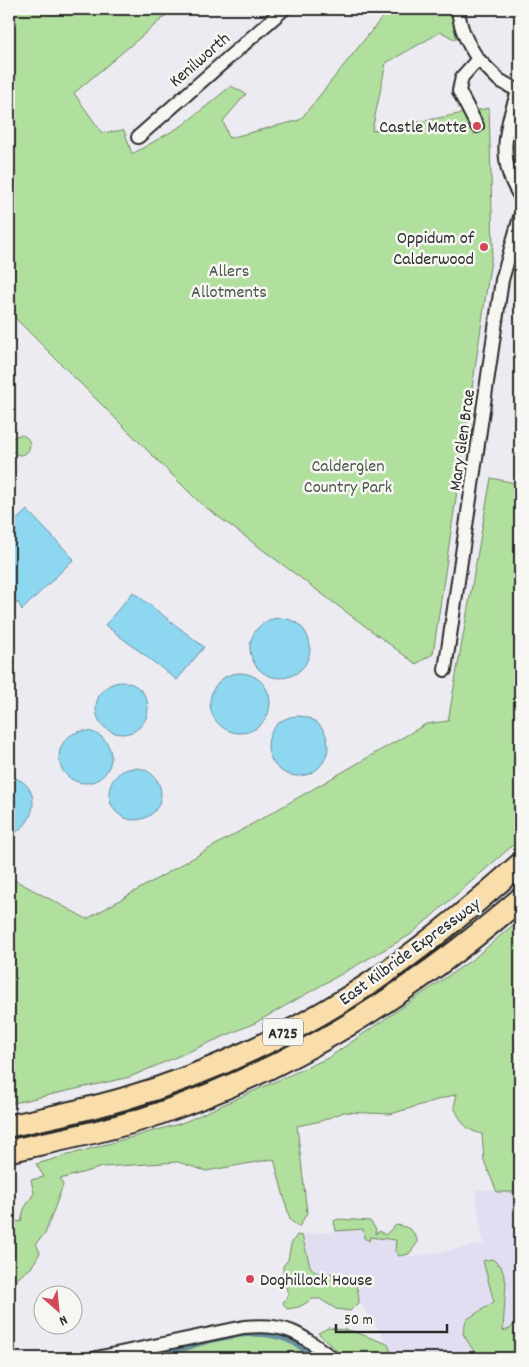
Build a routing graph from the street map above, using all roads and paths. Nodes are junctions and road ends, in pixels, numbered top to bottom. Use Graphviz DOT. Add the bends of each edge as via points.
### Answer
graph roads {
  1 [pos="284,9"];
  2 [pos="458,9"];
  3 [pos="478,59"];
  4 [pos="519,92"];
  5 [pos="477,126"];
  6 [pos="138,137"];
  7 [pos="520,196"];
  8 [pos="520,216"];
  9 [pos="445,670"];
  10 [pos="520,864"];
  11 [pos="520,899"];
  12 [pos="9,1126"];
  13 [pos="9,1151"];
  14 [pos="96,1358"];
  15 [pos="332,1358"];
  1 -- 6 [label="street, Kenilworth"];
  2 -- 3 [label="street" via="460,27"];
  3 -- 4 [label="street" via="499,80"];
  3 -- 5 [label="street" via="462,77 459,91"];
  4 -- 7 [label="street" via="504,139 508,170"];
  8 -- 9 [label="street, Mary Glen Brae" via="502,280"];
  10 -- 12 [label="highway, East Kilbride Expressway / A725" via="414,951 322,1013 225,1061 125,1099"];
  11 -- 13 [label="highway, East Kilbride Expressway / A725" via="440,966 367,1016 279,1064 225,1089 154,1115"];
  14 -- 15 [label="street" via="265,1325 282,1327 302,1336"];
}
